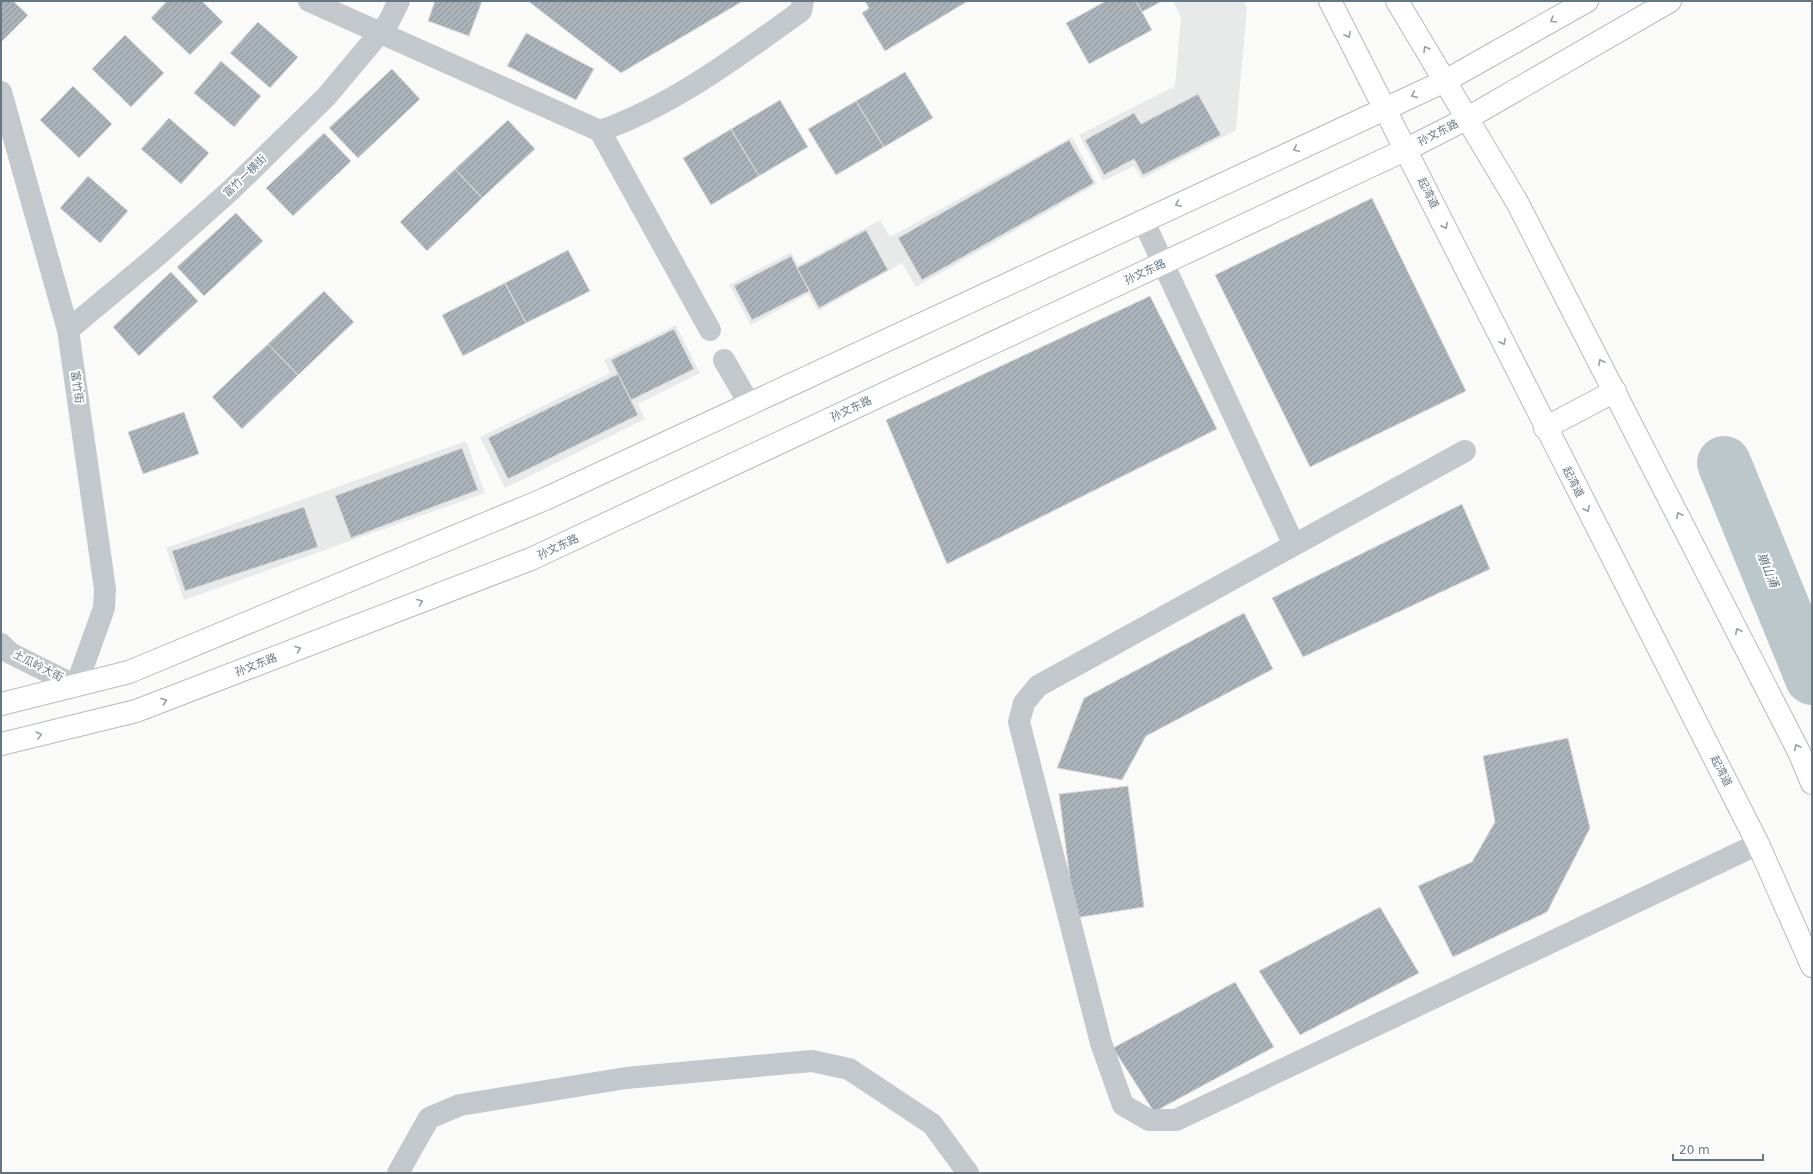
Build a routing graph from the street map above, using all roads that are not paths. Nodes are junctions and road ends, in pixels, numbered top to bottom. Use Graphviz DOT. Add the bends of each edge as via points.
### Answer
graph roads {
  1 [pos="309,1"];
  2 [pos="399,1"];
  3 [pos="803,1"];
  4 [pos="1330,1"];
  5 [pos="1398,1"];
  6 [pos="1587,1"];
  7 [pos="1670,1"];
  8 [pos="380,33"];
  9 [pos="1445,81"];
  10 [pos="1,92"];
  11 [pos="1385,108"];
  12 [pos="1466,118"];
  13 [pos="600,131"];
  14 [pos="1406,149"];
  15 [pos="1143,220"];
  16 [pos="1163,263"];
  17 [pos="68,330"];
  18 [pos="710,330"];
  19 [pos="724,360"];
  20 [pos="1616,391"];
  21 [pos="750,405"];
  22 [pos="1545,428"];
  23 [pos="1465,451"];
  24 [pos="1294,545"];
  25 [pos="1,644"];
  26 [pos="76,686"];
  27 [pos="1,704"];
  28 [pos="1,744"];
  29 [pos="1812,783"];
  30 [pos="1758,844"];
  31 [pos="1812,966"];
  32 [pos="398,1173"];
  33 [pos="968,1173"];
  1 -- 8 [label="street"];
  2 -- 8 [label="street, 富竹一横街"];
  3 -- 13 [label="street" via="801,11 716,72 657,106"];
  4 -- 11 [label="main road, 起湾道, one-way"];
  9 -- 5 [label="main road, one-way"];
  6 -- 9 [label="main road, one-way"];
  7 -- 12 [label="main road, 孙文东路"];
  8 -- 13 [label="street"];
  8 -- 17 [label="street, 富竹一横街" via="326,97 231,190"];
  9 -- 11 [label="main road, one-way"];
  9 -- 12 [label="main road"];
  10 -- 17 [label="street, 富竹街"];
  11 -- 14 [label="main road, 起湾道"];
  11 -- 15 [label="main road, one-way"];
  12 -- 14 [label="main road, 孙文东路"];
  20 -- 12 [label="main road, one-way" via="1517,202"];
  13 -- 18 [label="street"];
  14 -- 16 [label="main road, 孙文东路"];
  14 -- 22 [label="main road, 起湾道, one-way"];
  15 -- 16 [label="street"];
  15 -- 21 [label="main road"];
  16 -- 24 [label="street"];
  28 -- 16 [label="main road, 孙文东路, one-way" via="136,711 531,559"];
  17 -- 26 [label="street, 富竹街" via="105,589 104,608"];
  19 -- 21 [label="street"];
  20 -- 22 [label="main road"];
  29 -- 20 [label="main road, one-way" via="1799,752"];
  21 -- 26 [label="main road" via="545,499 130,672"];
  22 -- 30 [label="main road, 起湾道, one-way"];
  23 -- 24 [label="street"];
  24 -- 30 [label="street" via="1038,686 1024,703 1019,722 1101,1043 1123,1105 1148,1120 1176,1120"];
  25 -- 26 [label="street, 土瓜岭大街" via="10,653"];
  26 -- 27 [label="main road"];
  30 -- 31 [label="main road, 起湾道"];
  32 -- 33 [label="street" via="429,1118 460,1105 626,1078 812,1061 849,1069 932,1124"];
}
